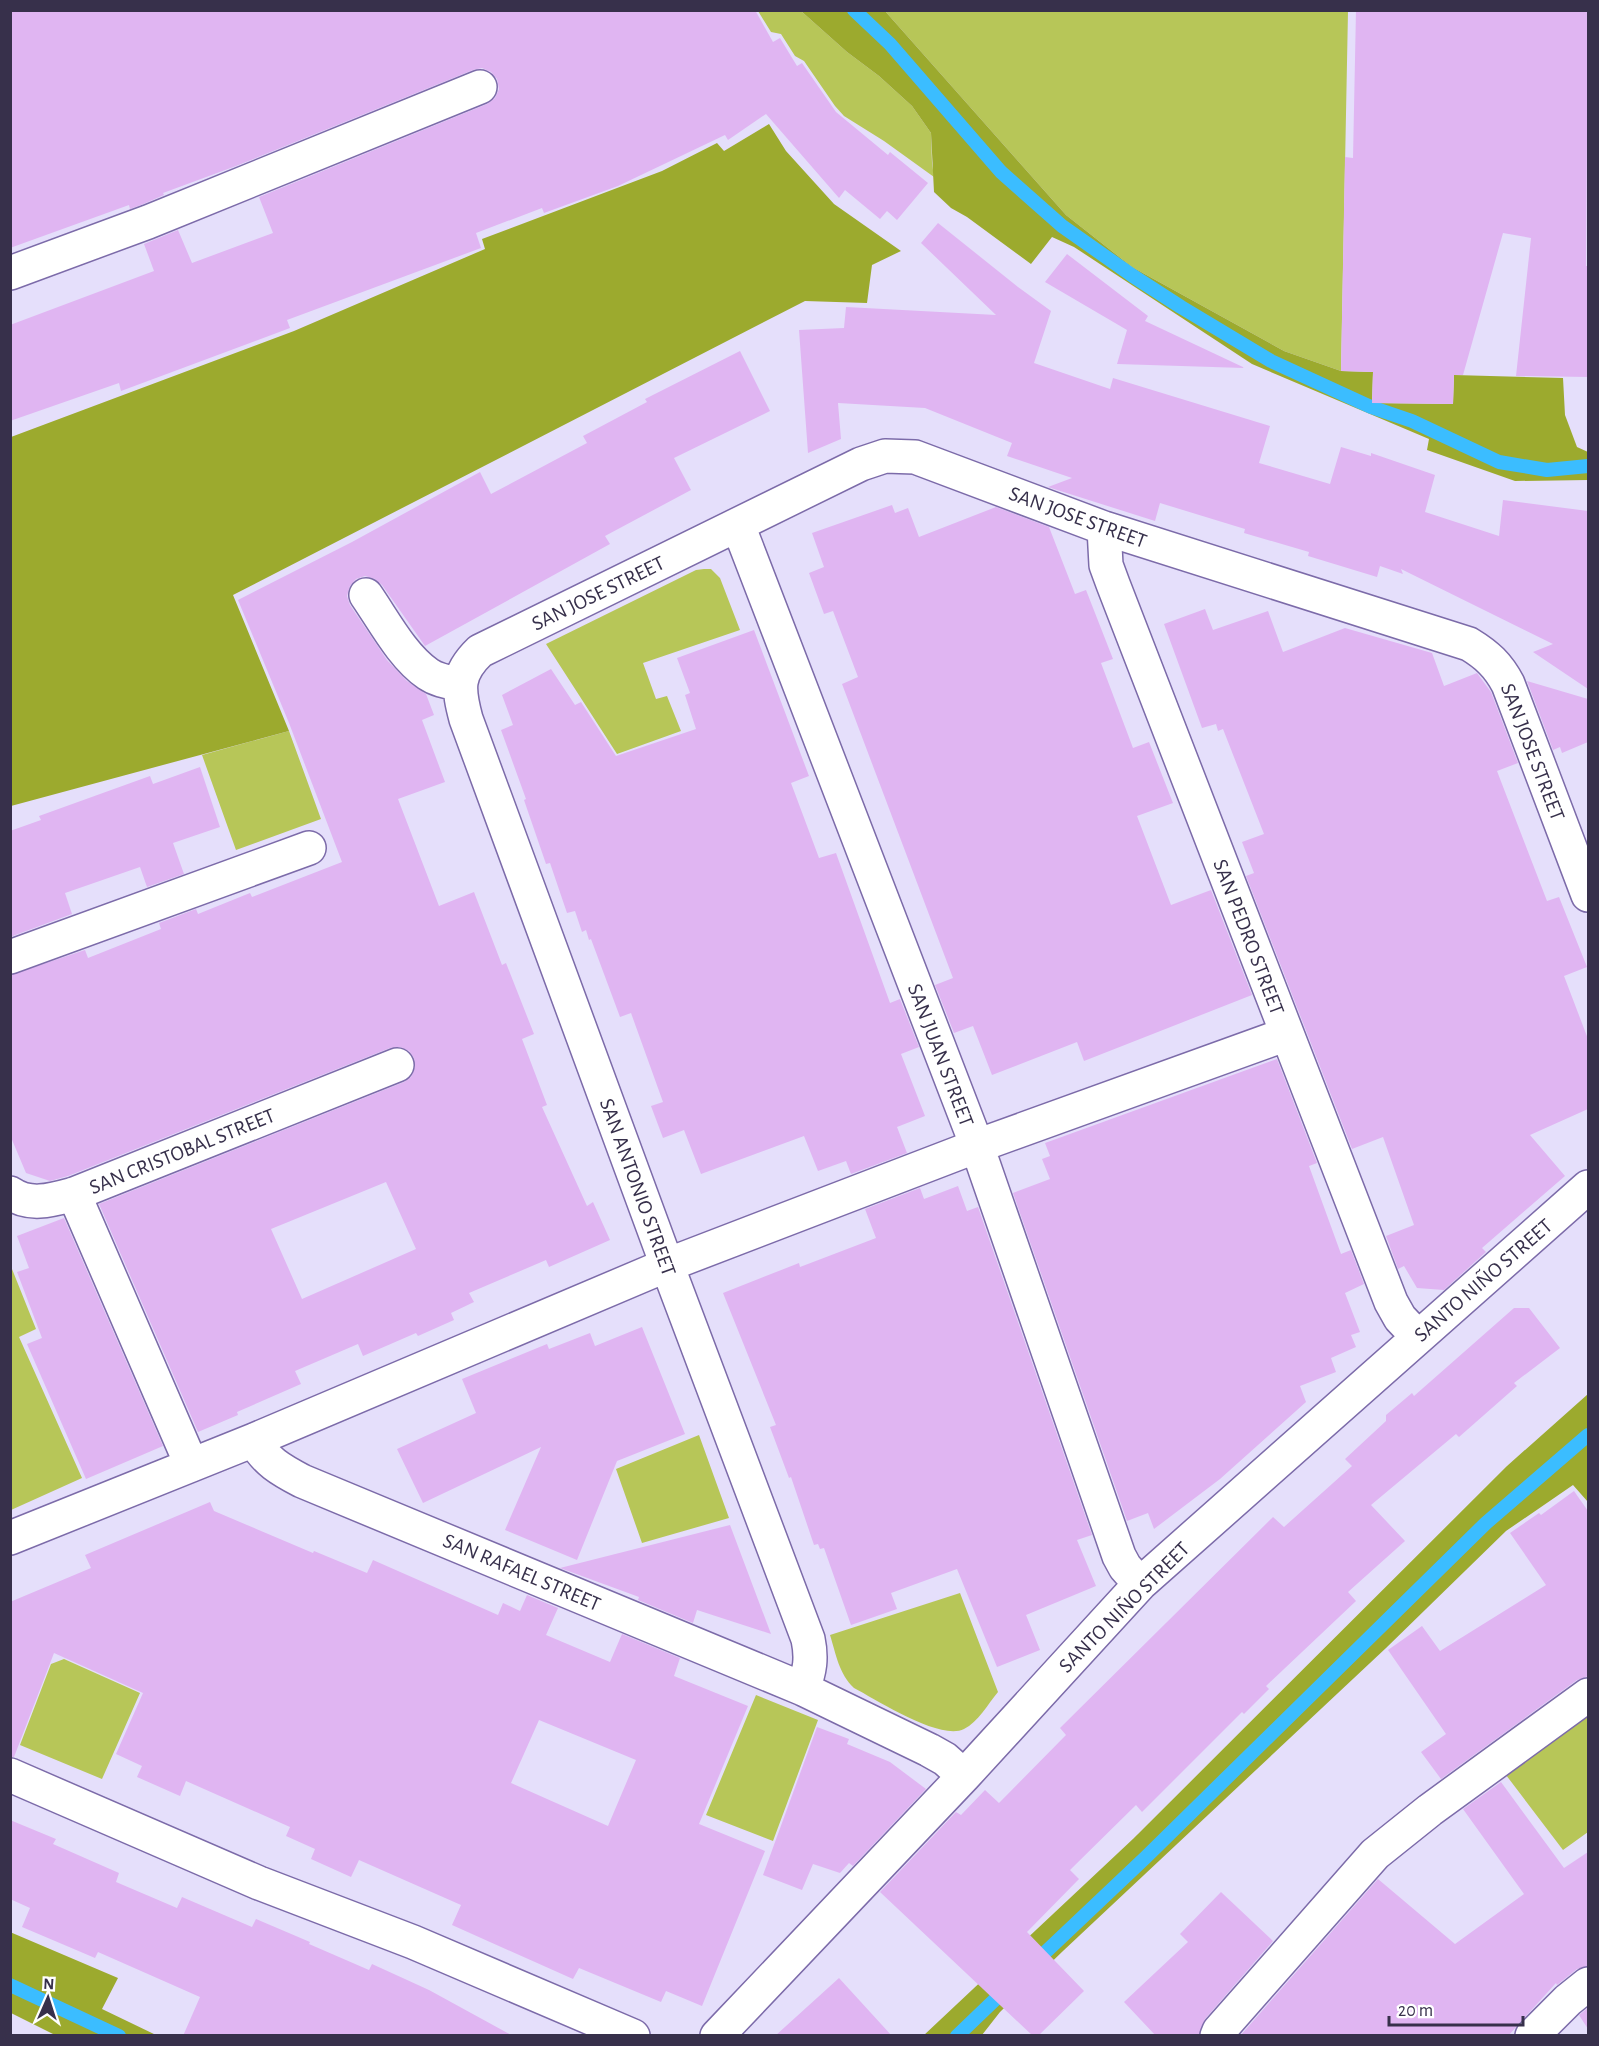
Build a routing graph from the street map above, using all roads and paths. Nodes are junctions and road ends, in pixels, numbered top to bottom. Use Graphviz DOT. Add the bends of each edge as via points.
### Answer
graph roads {
  1 [pos="480,87"];
  2 [pos="10,273"];
  3 [pos="738,525"];
  4 [pos="1104,528"];
  5 [pos="366,595"];
  6 [pos="460,684"];
  7 [pos="309,848"];
  8 [pos="1588,895"];
  9 [pos="10,957"];
  10 [pos="1287,1034"];
  11 [pos="397,1065"];
  12 [pos="977,1146"];
  13 [pos="1588,1187"];
  14 [pos="10,1193"];
  15 [pos="74,1194"];
  16 [pos="667,1265"];
  17 [pos="1418,1337"];
  18 [pos="254,1440"];
  19 [pos="191,1464"];
  20 [pos="10,1538"];
  21 [pos="1140,1584"];
  22 [pos="803,1689"];
  23 [pos="1588,1695"];
  24 [pos="10,1775"];
  25 [pos="964,1776"];
  26 [pos="1588,1984"];
  27 [pos="633,2036"];
  28 [pos="717,2036"];
  29 [pos="1217,2036"];
  30 [pos="1532,2036"];
  1 -- 2 [label="street" via="148,222"];
  3 -- 4 [label="street, SAN JOSE STREET" via="861,464 894,455 915,457"];
  3 -- 6 [label="street, SAN JOSE STREET" via="480,651 470,660"];
  3 -- 12 [label="street, SAN JUAN STREET"];
  4 -- 8 [label="street, SAN JOSE STREET" via="1482,651 1501,670 1508,684"];
  4 -- 10 [label="street, SAN PEDRO STREET" via="1106,565"];
  5 -- 6 [label="street" via="418,666 442,681"];
  6 -- 16 [label="street, SAN ANTONIO STREET" via="466,719"];
  7 -- 9 [label="street"];
  10 -- 12 [label="street"];
  10 -- 17 [label="street, SAN PEDRO STREET" via="1390,1302"];
  11 -- 15 [label="street, SAN CRISTOBAL STREET"];
  12 -- 16 [label="street"];
  12 -- 21 [label="street, SAN JUAN STREET" via="1119,1556"];
  13 -- 17 [label="street, SANTO NIÑO STREET"];
  14 -- 15 [label="street" via="31,1202"];
  15 -- 19 [label="street, SAN CRISTOBAL STREET"];
  16 -- 18 [label="street"];
  16 -- 22 [label="street, SAN ANTONIO STREET" via="808,1639 811,1659"];
  17 -- 21 [label="street, SANTO NIÑO STREET"];
  18 -- 19 [label="street"];
  18 -- 22 [label="street, SAN RAFAEL STREET" via="270,1462 302,1481"];
  19 -- 20 [label="street"];
  21 -- 25 [label="street, SANTO NIÑO STREET"];
  22 -- 25 [label="street, SAN RAFAEL STREET" via="929,1749"];
  23 -- 29 [label="street" via="1375,1854"];
  24 -- 27 [label="street" via="259,1883 413,1942"];
  25 -- 28 [label="street, SANTO NIÑO STREET"];
  26 -- 30 [label="street"];
}
